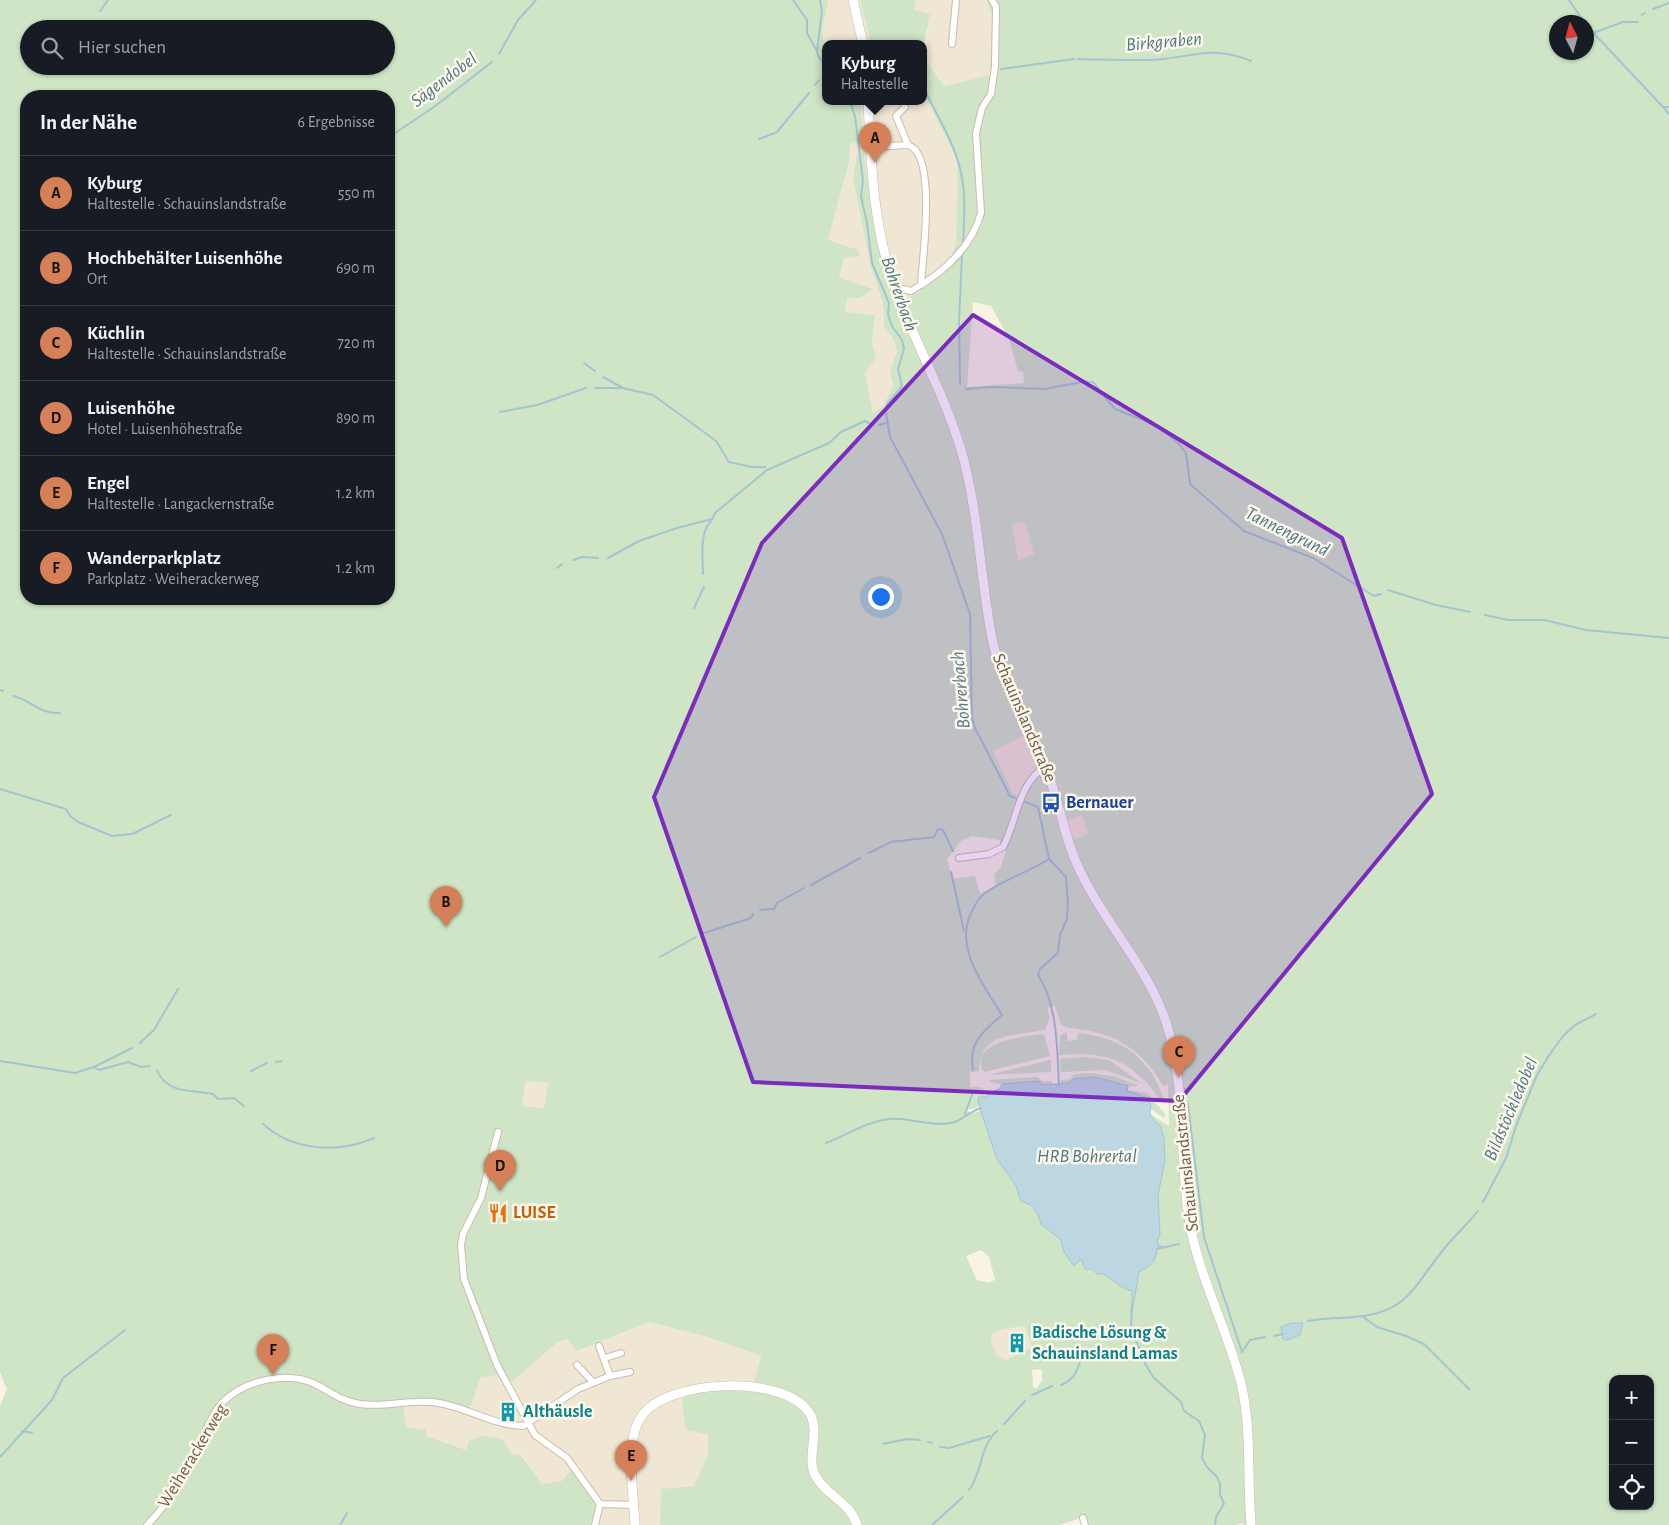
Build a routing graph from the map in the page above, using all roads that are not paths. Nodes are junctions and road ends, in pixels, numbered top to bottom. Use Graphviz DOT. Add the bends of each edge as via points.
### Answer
graph roads {
  1 [pos="852,0"];
  2 [pos="956,0"];
  3 [pos="992,0"];
  4 [pos="862,40"];
  5 [pos="952,44"];
  6 [pos="868,105"];
  7 [pos="906,107"];
  8 [pos="908,145"];
  9 [pos="870,147"];
  10 [pos="921,285"];
  11 [pos="895,287"];
  12 [pos="1046,767"];
  13 [pos="959,858"];
  14 [pos="498,1132"];
  15 [pos="599,1346"];
  16 [pos="621,1353"];
  17 [pos="605,1358"];
  18 [pos="577,1365"];
  19 [pos="630,1372"];
  20 [pos="610,1376"];
  21 [pos="593,1382"];
  22 [pos="529,1423"];
  23 [pos="600,1504"];
  24 [pos="635,1506"];
  25 [pos="1083,1518"];
  26 [pos="147,1525"];
  27 [pos="595,1525"];
  28 [pos="635,1525"];
  29 [pos="857,1525"];
  30 [pos="1085,1525"];
  31 [pos="1251,1525"];
  1 -- 4 [label="main road"];
  2 -- 5 [label="street"];
  3 -- 10 [label="street" via="996,8 995,66 991,94 982,108 976,133 981,213 968,245"];
  6 -- 9 [label="main road, Schauinslandstraße"];
  7 -- 8 [label="street" via="896,116"];
  8 -- 9 [label="street"];
  8 -- 10 [label="street" via="917,152 926,191 928,214"];
  9 -- 11 [label="main road, Schauinslandstraße" via="880,234"];
  10 -- 11 [label="street" via="911,290"];
  11 -- 12 [label="main road, Schauinslandstraße" via="958,439 971,493 996,655 1011,695"];
  12 -- 13 [label="street" via="1037,772 1022,797 1007,840 999,851"];
  12 -- 31 [label="main road, Schauinslandstraße" via="1075,860 1148,980 1168,1030 1177,1078 1189,1219 1244,1401"];
  14 -- 22 [label="street" via="481,1198 463,1234 462,1262 468,1294 497,1365"];
  15 -- 17 [label="street"];
  16 -- 17 [label="street"];
  17 -- 20 [label="street"];
  18 -- 21 [label="street"];
  19 -- 20 [label="street"];
  20 -- 21 [label="street"];
  21 -- 22 [label="street"];
  22 -- 23 [label="street" via="535,1435 575,1466"];
  22 -- 26 [label="street, Weiherackerweg" via="516,1426 431,1402 359,1404 304,1380 258,1382 234,1393 216,1410 181,1480"];
  23 -- 24 [label="street"];
  23 -- 27 [label="street"];
  24 -- 28 [label="main road"];
  24 -- 29 [label="main road" via="633,1436 641,1415 679,1394 705,1387 740,1385 784,1394 810,1414 814,1473 824,1488 852,1512"];
  25 -- 30 [label="street"];
}
